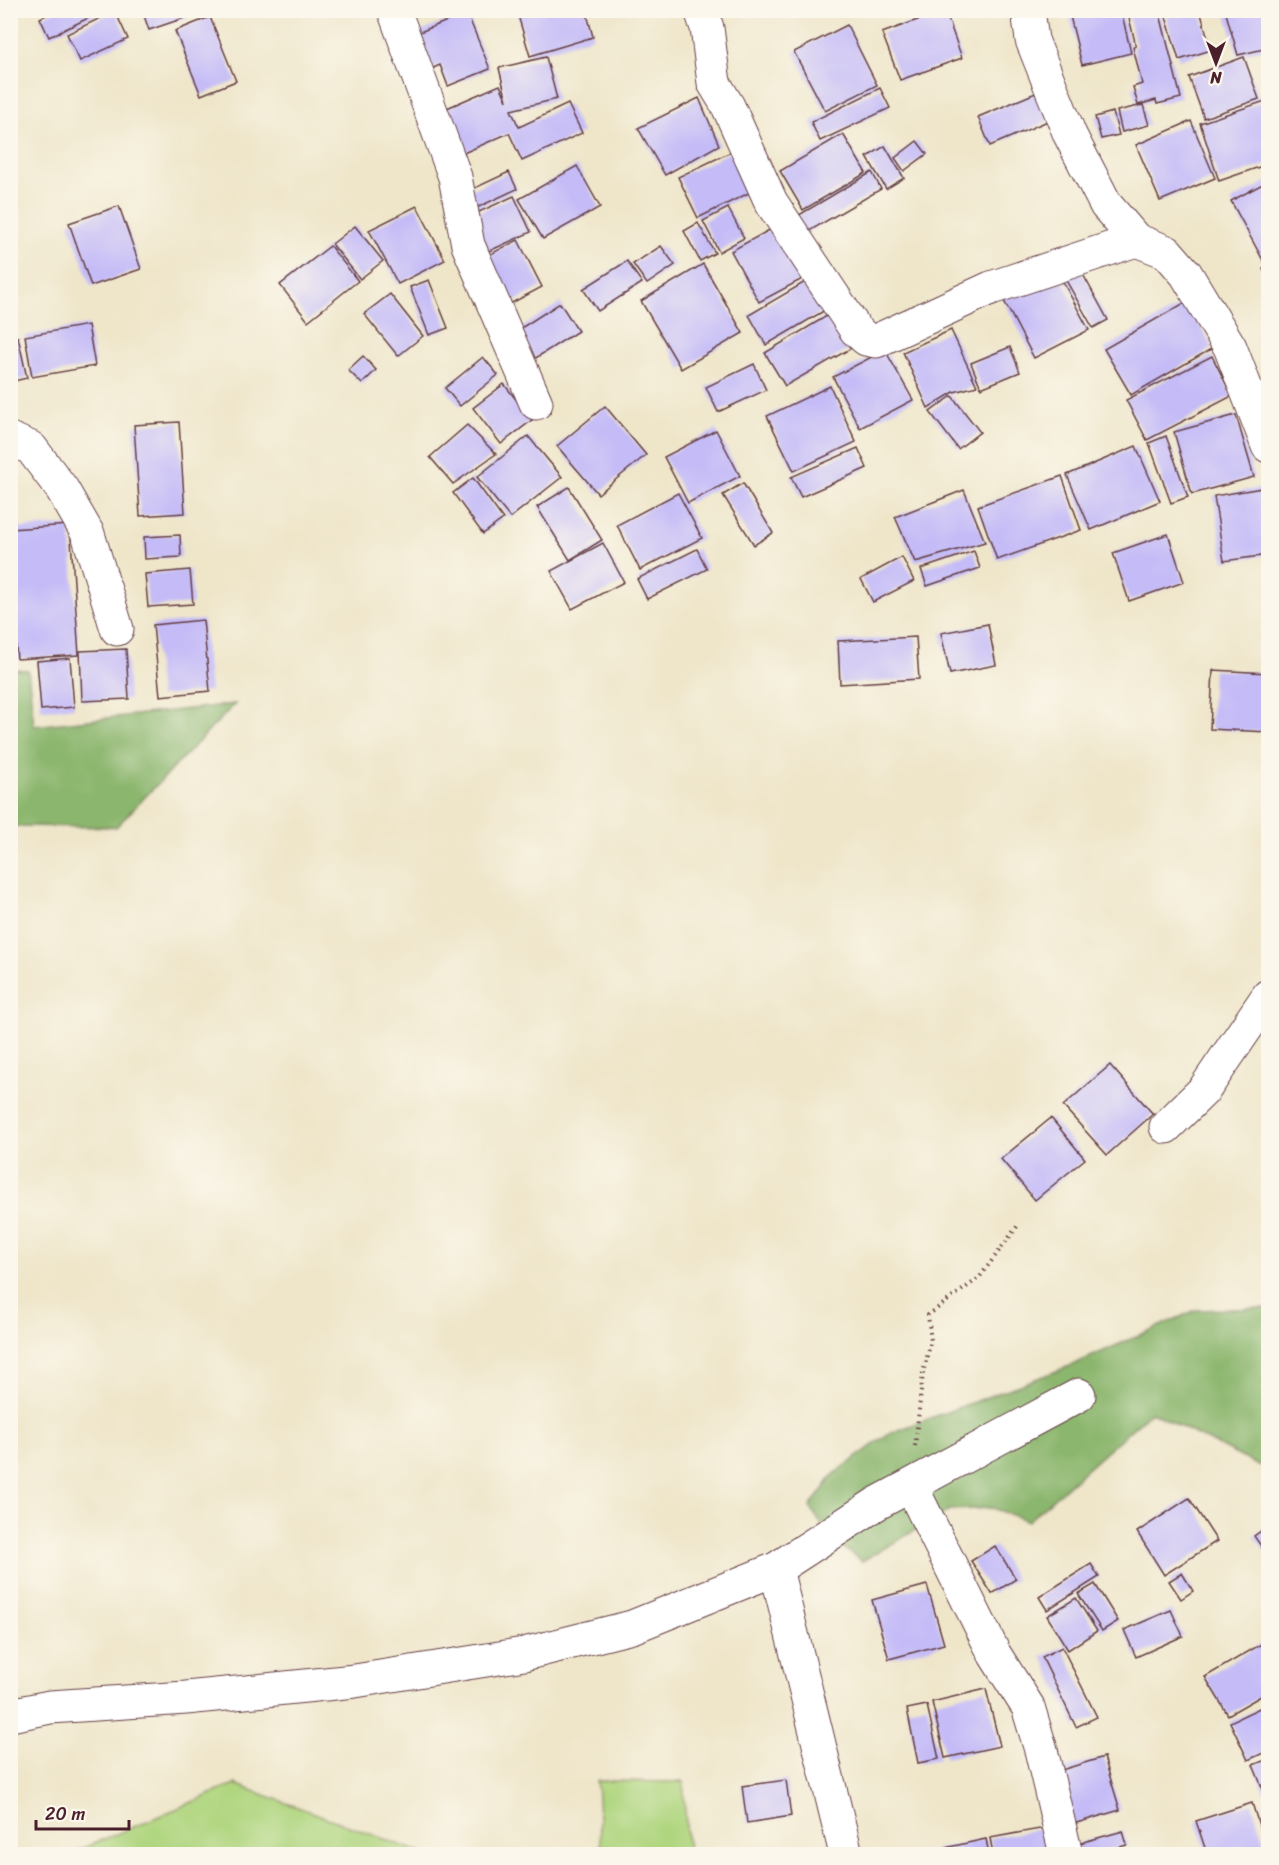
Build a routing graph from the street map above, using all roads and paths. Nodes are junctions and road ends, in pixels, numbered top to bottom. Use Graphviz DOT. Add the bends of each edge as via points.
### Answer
graph roads {
  1 [pos="394,10"];
  2 [pos="700,10"];
  3 [pos="1028,10"];
  4 [pos="1136,240"];
  5 [pos="536,403"];
  6 [pos="10,439"];
  7 [pos="1269,446"];
  8 [pos="117,629"];
  9 [pos="1269,996"];
  10 [pos="1166,1128"];
  11 [pos="1020,1224"];
  12 [pos="1079,1395"];
  13 [pos="911,1486"];
  14 [pos="776,1569"];
  15 [pos="10,1715"];
  16 [pos="846,1854"];
  17 [pos="1066,1854"];
  1 -- 5 [label="street" via="455,177 468,245"];
  2 -- 4 [label="street" via="707,28 714,83 771,202 856,330 866,339 876,341 991,288"];
  3 -- 4 [label="street" via="1032,40 1070,135 1106,205"];
  4 -- 7 [label="street" via="1167,252 1186,274 1230,347"];
  6 -- 8 [label="street" via="31,448 62,489 88,534"];
  9 -- 10 [label="street" via="1204,1090"];
  11 -- 13 [label="path" via="979,1278 928,1315 931,1341 923,1373"];
  12 -- 13 [label="street"];
  13 -- 14 [label="street"];
  13 -- 17 [label="street" via="995,1655 1028,1707"];
  14 -- 15 [label="street" via="632,1627 524,1654 355,1681 50,1707"];
  14 -- 16 [label="street"];
}
